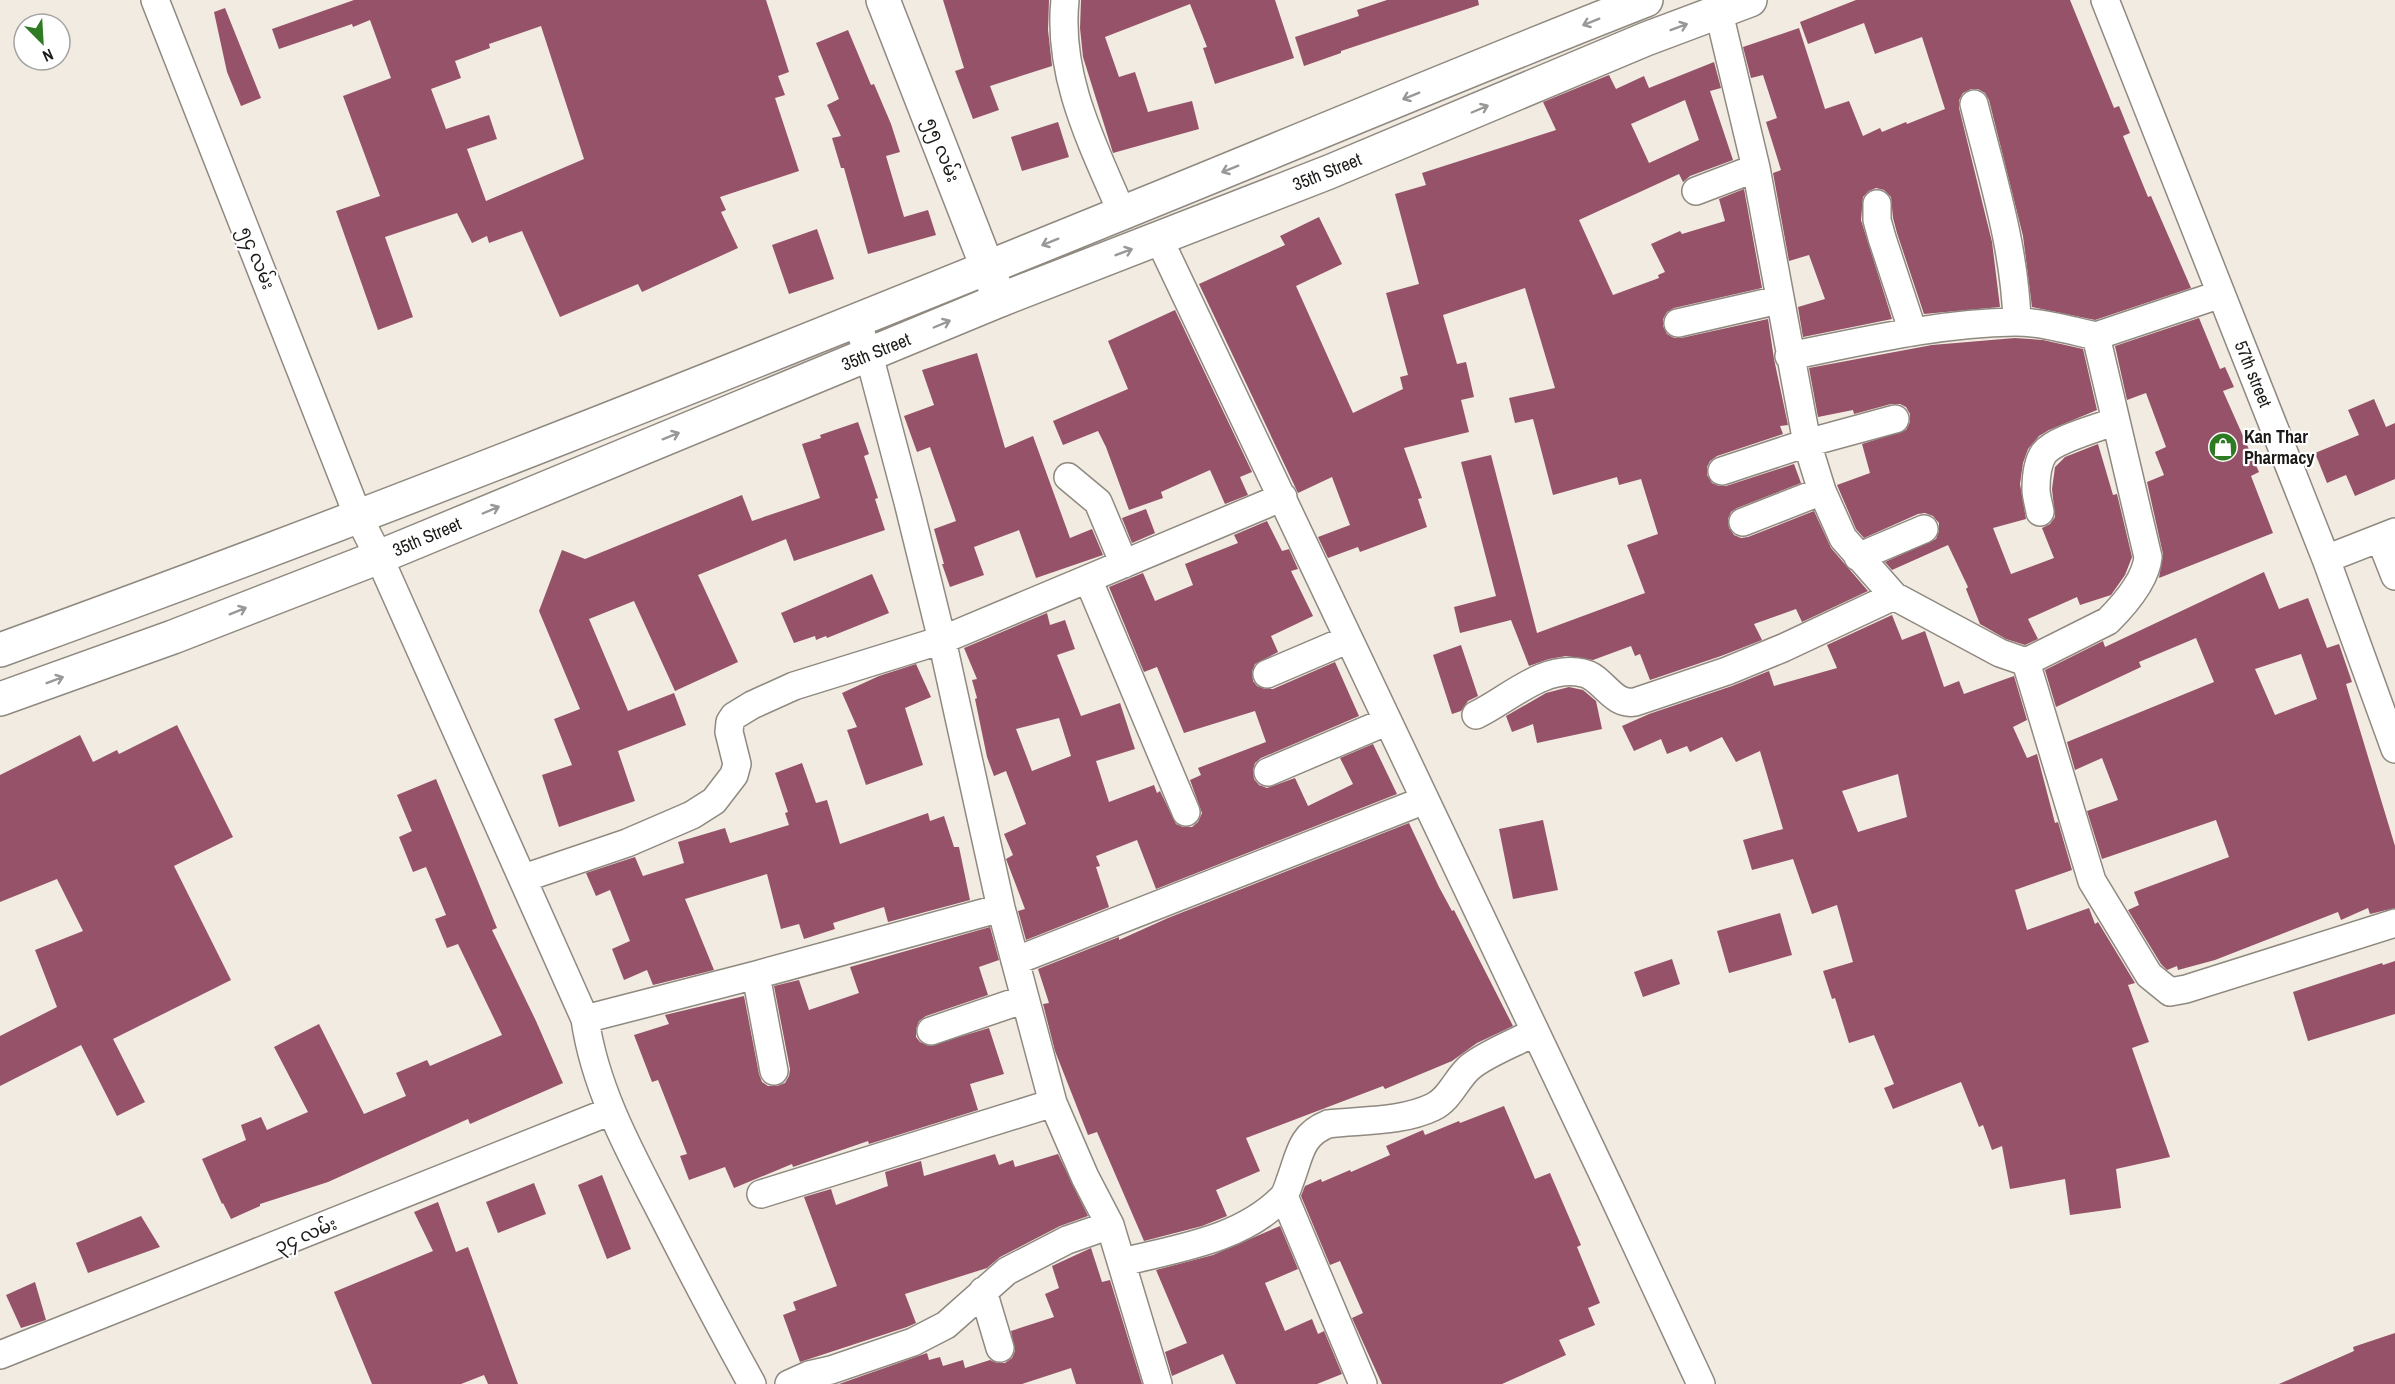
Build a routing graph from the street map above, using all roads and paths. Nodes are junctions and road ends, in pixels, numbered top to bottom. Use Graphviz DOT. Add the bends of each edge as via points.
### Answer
graph roads {
  1 [pos="155,0"];
  2 [pos="883,0"];
  3 [pos="1065,0"];
  4 [pos="1750,0"];
  5 [pos="2105,0"];
  6 [pos="1636,2"];
  7 [pos="1719,13"];
  8 [pos="1646,39"];
  9 [pos="1974,104"];
  10 [pos="1756,168"];
  11 [pos="1695,191"];
  12 [pos="1877,204"];
  13 [pos="1122,213"];
  14 [pos="1159,239"];
  15 [pos="987,268"];
  16 [pos="2222,294"];
  17 [pos="1000,300"];
  18 [pos="1779,300"];
  19 [pos="856,320"];
  20 [pos="2016,322"];
  21 [pos="1678,323"];
  22 [pos="1913,332"];
  23 [pos="2096,336"];
  24 [pos="869,355"];
  25 [pos="1789,356"];
  26 [pos="1895,419"];
  27 [pos="2116,421"];
  28 [pos="1807,443"];
  29 [pos="1722,471"];
  30 [pos="1068,477"];
  31 [pos="1822,491"];
  32 [pos="1283,498"];
  33 [pos="2040,513"];
  34 [pos="358,516"];
  35 [pos="1743,522"];
  36 [pos="1924,530"];
  37 [pos="2387,535"];
  38 [pos="379,557"];
  39 [pos="1858,557"];
  40 [pos="2326,559"];
  41 [pos="1124,564"];
  42 [pos="2395,576"];
  43 [pos="1088,579"];
  44 [pos="1894,596"];
  45 [pos="1349,639"];
  46 [pos="942,640"];
  47 [pos="0,650"];
  48 [pos="2026,662"];
  49 [pos="1266,674"];
  50 [pos="0,699"];
  51 [pos="1476,715"];
  52 [pos="1388,721"];
  53 [pos="2395,750"];
  54 [pos="1268,772"];
  55 [pos="1425,800"];
  56 [pos="1186,812"];
  57 [pos="524,878"];
  58 [pos="1001,908"];
  59 [pos="2395,923"];
  60 [pos="1015,961"];
  61 [pos="756,975"];
  62 [pos="1025,999"];
  63 [pos="585,1019"];
  64 [pos="931,1031"];
  65 [pos="1535,1032"];
  66 [pos="774,1071"];
  67 [pos="1053,1103"];
  68 [pos="611,1111"];
  69 [pos="761,1194"];
  70 [pos="1284,1196"];
  71 [pos="1110,1225"];
  72 [pos="1123,1262"];
  73 [pos="983,1291"];
  74 [pos="1000,1348"];
  75 [pos="0,1355"];
  76 [pos="752,1384"];
  77 [pos="789,1384"];
  78 [pos="1158,1384"];
  79 [pos="1363,1384"];
  80 [pos="1701,1384"];
  1 -- 34 [label="street, ၅၄ လမ်း"];
  2 -- 15 [label="main road, ၅၅ လမ်း"];
  3 -- 13 [label="street" via="1066,60 1072,90"];
  4 -- 7 [label="main road, 35th Street"];
  5 -- 16 [label="street, 57th street"];
  6 -- 8 [label="street"];
  6 -- 13 [label="main road, 35th Street, one-way"];
  8 -- 7 [label="main road, 35th Street, one-way"];
  7 -- 10 [label="street"];
  14 -- 8 [label="main road, 35th Street, one-way"];
  9 -- 20 [label="street" via="2008,244 2016,287"];
  10 -- 11 [label="street"];
  10 -- 18 [label="street"];
  12 -- 22 [label="street" via="1877,220"];
  13 -- 15 [label="main road, 35th Street, one-way"];
  17 -- 14 [label="main road, 35th Street, one-way"];
  14 -- 32 [label="street"];
  15 -- 17 [label="main road, ၅၅ လမ်း"];
  15 -- 19 [label="main road, 35th Street"];
  16 -- 23 [label="street"];
  16 -- 40 [label="street, 57th street"];
  24 -- 17 [label="main road, 35th Street, one-way"];
  18 -- 21 [label="street"];
  18 -- 25 [label="street"];
  19 -- 24 [label="street"];
  19 -- 34 [label="main road, 35th Street"];
  20 -- 22 [label="street"];
  20 -- 23 [label="street"];
  22 -- 25 [label="street"];
  23 -- 27 [label="street"];
  38 -- 24 [label="main road, 35th Street, one-way"];
  24 -- 46 [label="street"];
  25 -- 28 [label="street"];
  26 -- 28 [label="street"];
  27 -- 33 [label="street" via="2045,452 2037,475"];
  27 -- 48 [label="street" via="2148,557 2147,568 2108,621"];
  28 -- 29 [label="street"];
  28 -- 31 [label="street"];
  30 -- 41 [label="street" via="1098,502"];
  31 -- 35 [label="street"];
  31 -- 39 [label="street" via="1843,538"];
  32 -- 41 [label="street"];
  32 -- 45 [label="street"];
  34 -- 38 [label="street, ၅၄ လမ်း"];
  34 -- 47 [label="main road, 35th Street"];
  36 -- 39 [label="street"];
  37 -- 40 [label="street"];
  37 -- 42 [label="street"];
  50 -- 38 [label="main road, 35th Street, one-way"];
  38 -- 57 [label="street, ၅၄ လမ်း"];
  39 -- 44 [label="street"];
  40 -- 53 [label="street, 57th street"];
  41 -- 43 [label="street"];
  43 -- 46 [label="street"];
  43 -- 56 [label="street"];
  44 -- 48 [label="street" via="2000,653"];
  44 -- 51 [label="street" via="1727,671 1635,702 1620,700 1586,673 1576,672 1535,680"];
  45 -- 49 [label="street"];
  45 -- 52 [label="street"];
  46 -- 57 [label="street" via="794,686 752,705 730,722 737,764 734,776 714,801 692,815 627,843"];
  46 -- 58 [label="street"];
  48 -- 59 [label="street" via="2092,881 2160,985 2170,992 2186,989"];
  52 -- 54 [label="street"];
  52 -- 55 [label="street"];
  55 -- 60 [label="street"];
  55 -- 65 [label="street"];
  57 -- 63 [label="street, ၅၄ လမ်း"];
  58 -- 60 [label="street"];
  58 -- 61 [label="street"];
  60 -- 62 [label="street"];
  61 -- 63 [label="street"];
  61 -- 66 [label="street"];
  62 -- 64 [label="street"];
  62 -- 67 [label="street"];
  63 -- 68 [label="street, ၅၄ လမ်း"];
  65 -- 70 [label="street" via="1472,1066 1435,1106 1417,1113 1318,1128 1306,1136"];
  65 -- 80 [label="street"];
  67 -- 69 [label="street"];
  67 -- 71 [label="street"];
  68 -- 75 [label="street, ၃၄ လမ်း"];
  68 -- 76 [label="street, ၅၄ လမ်း"];
  70 -- 72 [label="street" via="1239,1229"];
  70 -- 79 [label="street"];
  71 -- 72 [label="street"];
  71 -- 73 [label="street" via="1028,1259"];
  72 -- 78 [label="street"];
  73 -- 74 [label="street"];
  73 -- 77 [label="street" via="946,1325 913,1342 809,1374"];
}
